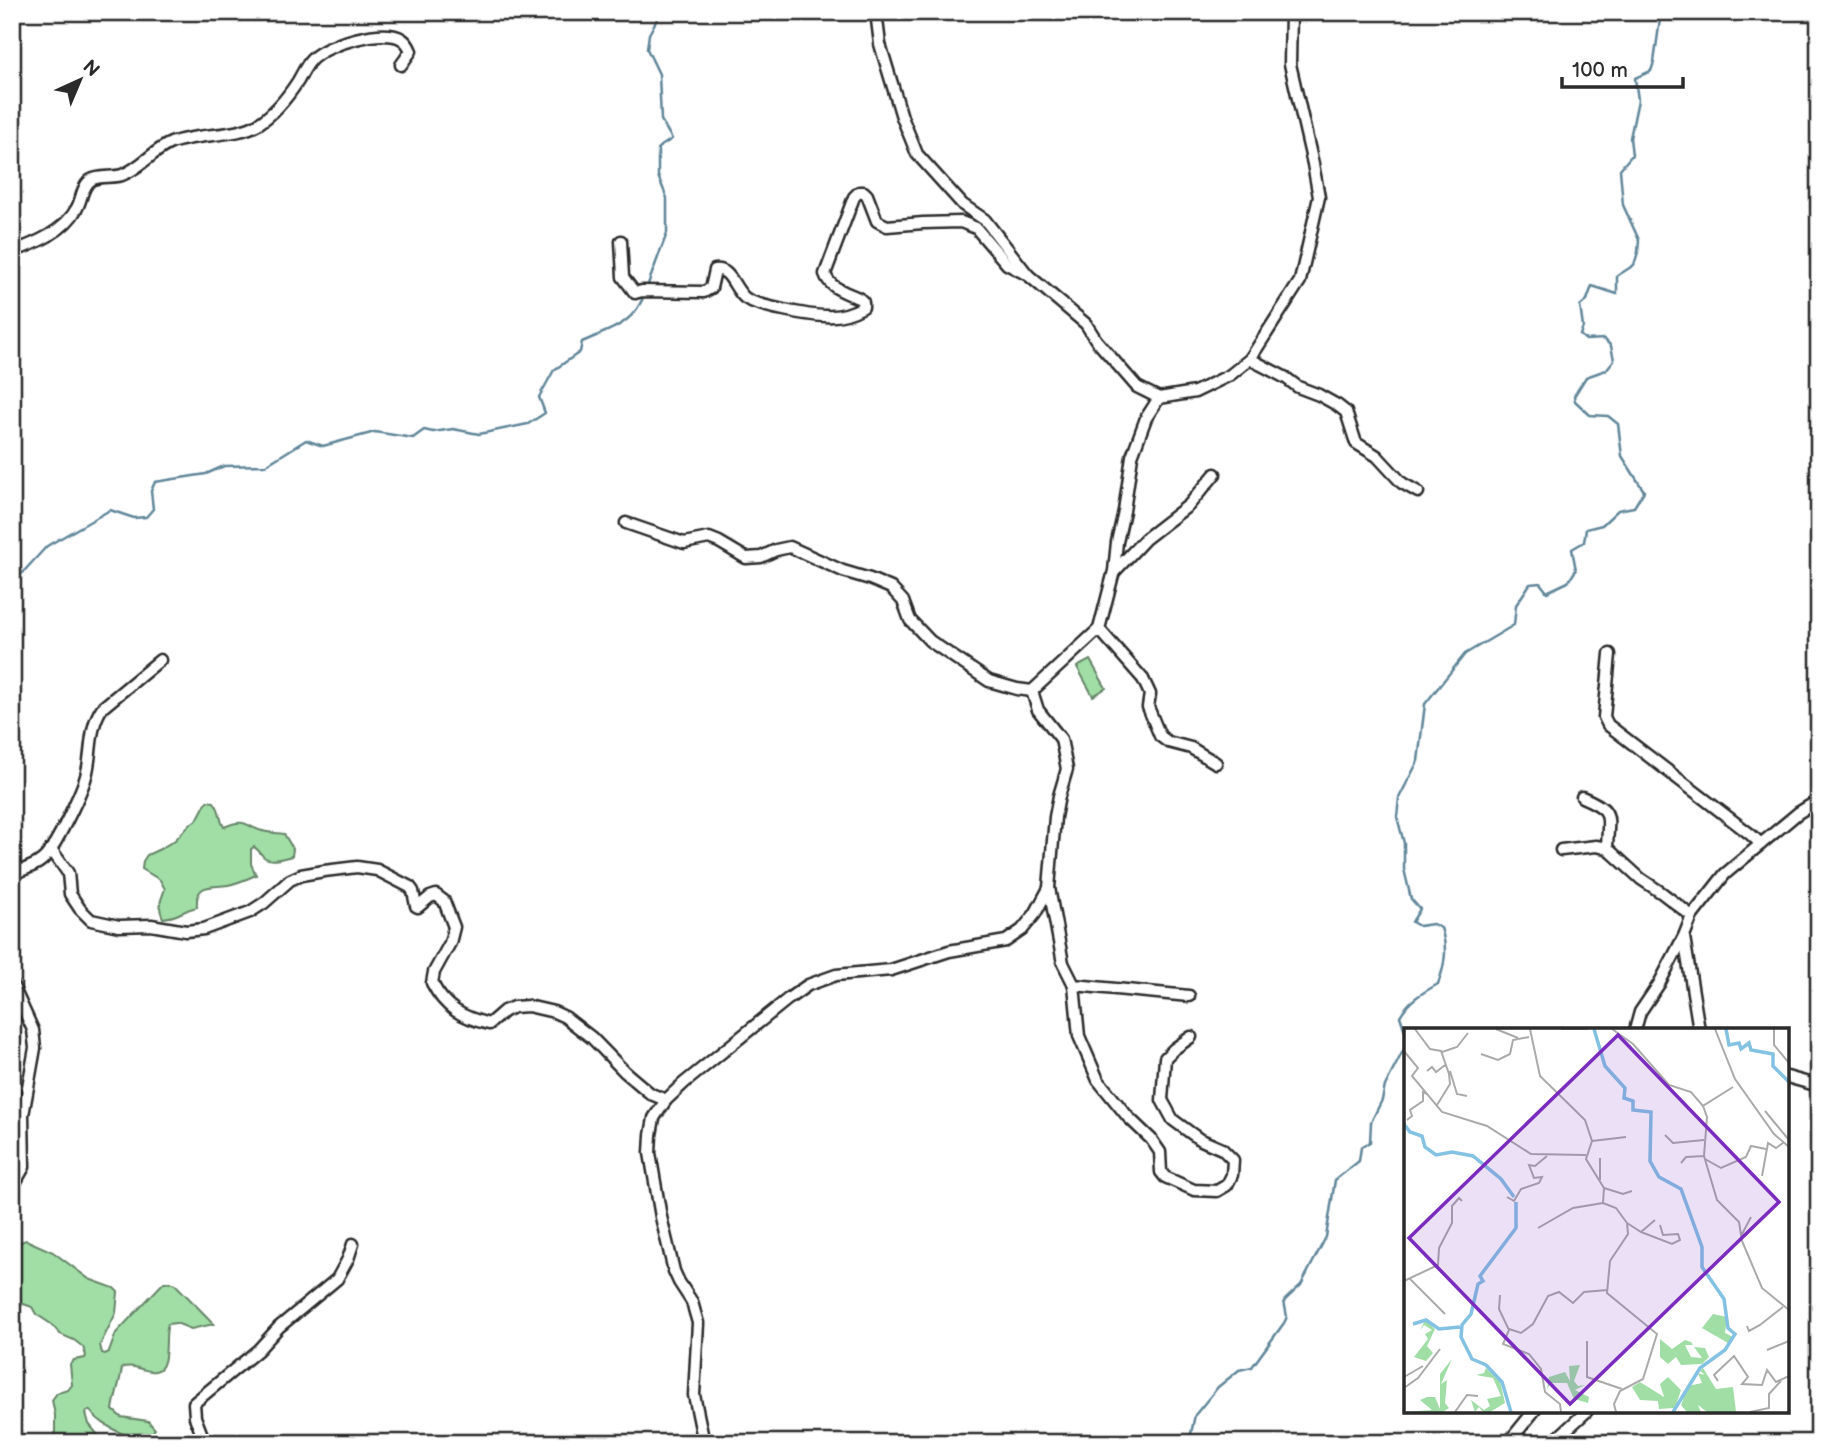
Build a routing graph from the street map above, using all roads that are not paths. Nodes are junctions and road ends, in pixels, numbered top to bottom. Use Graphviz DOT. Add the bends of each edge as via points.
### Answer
graph roads {
  1 [pos="876,12"];
  2 [pos="1291,12"];
  3 [pos="401,65"];
  4 [pos="621,241"];
  5 [pos="12,252"];
  6 [pos="1028,275"];
  7 [pos="1250,359"];
  8 [pos="1159,398"];
  9 [pos="1215,474"];
  10 [pos="1418,492"];
  11 [pos="626,523"];
  12 [pos="1114,571"];
  13 [pos="1099,629"];
  14 [pos="1610,654"];
  15 [pos="160,660"];
  16 [pos="1032,691"];
  17 [pos="1216,763"];
  18 [pos="1582,797"];
  19 [pos="1819,800"];
  20 [pos="1761,844"];
  21 [pos="1607,848"];
  22 [pos="51,849"];
  23 [pos="1561,850"];
  24 [pos="12,874"];
  25 [pos="1049,888"];
  26 [pos="1692,916"];
  27 [pos="1684,936"];
  28 [pos="12,984"];
  29 [pos="1074,985"];
  30 [pos="1189,996"];
  31 [pos="1636,1028"];
  32 [pos="1699,1028"];
  33 [pos="1191,1038"];
  34 [pos="1789,1078"];
  35 [pos="1819,1086"];
  36 [pos="666,1100"];
  37 [pos="12,1188"];
  38 [pos="353,1244"];
  39 [pos="1532,1413"];
  40 [pos="1585,1413"];
  41 [pos="205,1443"];
  42 [pos="704,1443"];
  43 [pos="1508,1443"];
  44 [pos="1552,1443"];
  1 -- 6 [label="street" via="880,44 917,154 963,205 985,219"];
  2 -- 7 [label="street" via="1290,64 1319,197 1300,281"];
  3 -- 5 [label="street" via="411,51 400,37 383,35 333,46 312,59 285,101 260,123 247,130 168,144 138,168 120,176 92,178 68,221 34,244"];
  4 -- 6 [label="street" via="623,277 635,293 704,292 711,288 715,270 722,270 748,300 827,316 853,313 863,302 834,287 825,274 854,197 864,192 877,221 887,226 961,222 976,228 1007,264"];
  6 -- 8 [label="street" via="1086,324 1137,387"];
  7 -- 8 [label="street" via="1195,392"];
  7 -- 10 [label="street" via="1346,412 1356,443"];
  8 -- 12 [label="street" via="1132,456"];
  9 -- 12 [label="street" via="1189,505 1145,539"];
  11 -- 16 [label="street" via="684,542 709,538 747,558 790,547 870,579 891,588 903,601 910,620 930,641 989,681"];
  12 -- 13 [label="street"];
  13 -- 16 [label="street"];
  13 -- 17 [label="street" via="1143,679 1160,736"];
  14 -- 20 [label="street" via="1604,717 1608,725"];
  15 -- 22 [label="street" via="96,716 88,772"];
  16 -- 25 [label="street" via="1038,710 1061,738 1067,769 1055,817"];
  18 -- 21 [label="street" via="1606,810"];
  19 -- 20 [label="street"];
  20 -- 26 [label="street" via="1725,874"];
  21 -- 23 [label="street"];
  21 -- 26 [label="street"];
  22 -- 24 [label="street" via="41,861"];
  22 -- 36 [label="street" via="68,873 71,894 91,920 186,931 250,912 301,875 357,867 377,870 410,887 418,907 436,895 444,901 454,927 432,983 454,1011 489,1024 514,1007 554,1012 592,1038 651,1094"];
  25 -- 29 [label="street" via="1063,964"];
  25 -- 36 [label="street" via="1035,914 1006,941 949,951 891,970 836,975 808,985"];
  26 -- 27 [label="street"];
  27 -- 31 [label="street" via="1640,1012"];
  27 -- 32 [label="street"];
  28 -- 37 [label="street" via="33,1030 35,1048 23,1115 24,1167"];
  29 -- 30 [label="street"];
  29 -- 33 [label="street" via="1079,1035 1098,1080 1160,1152 1164,1177 1194,1190 1217,1191 1227,1185 1233,1160 1173,1120 1162,1100 1165,1058"];
  34 -- 35 [label="street"];
  36 -- 42 [label="street" via="654,1118 650,1153 674,1270 698,1322 694,1395"];
  38 -- 41 [label="street" via="337,1279 194,1403"];
  39 -- 43 [label="street"];
  40 -- 44 [label="street"];
}
